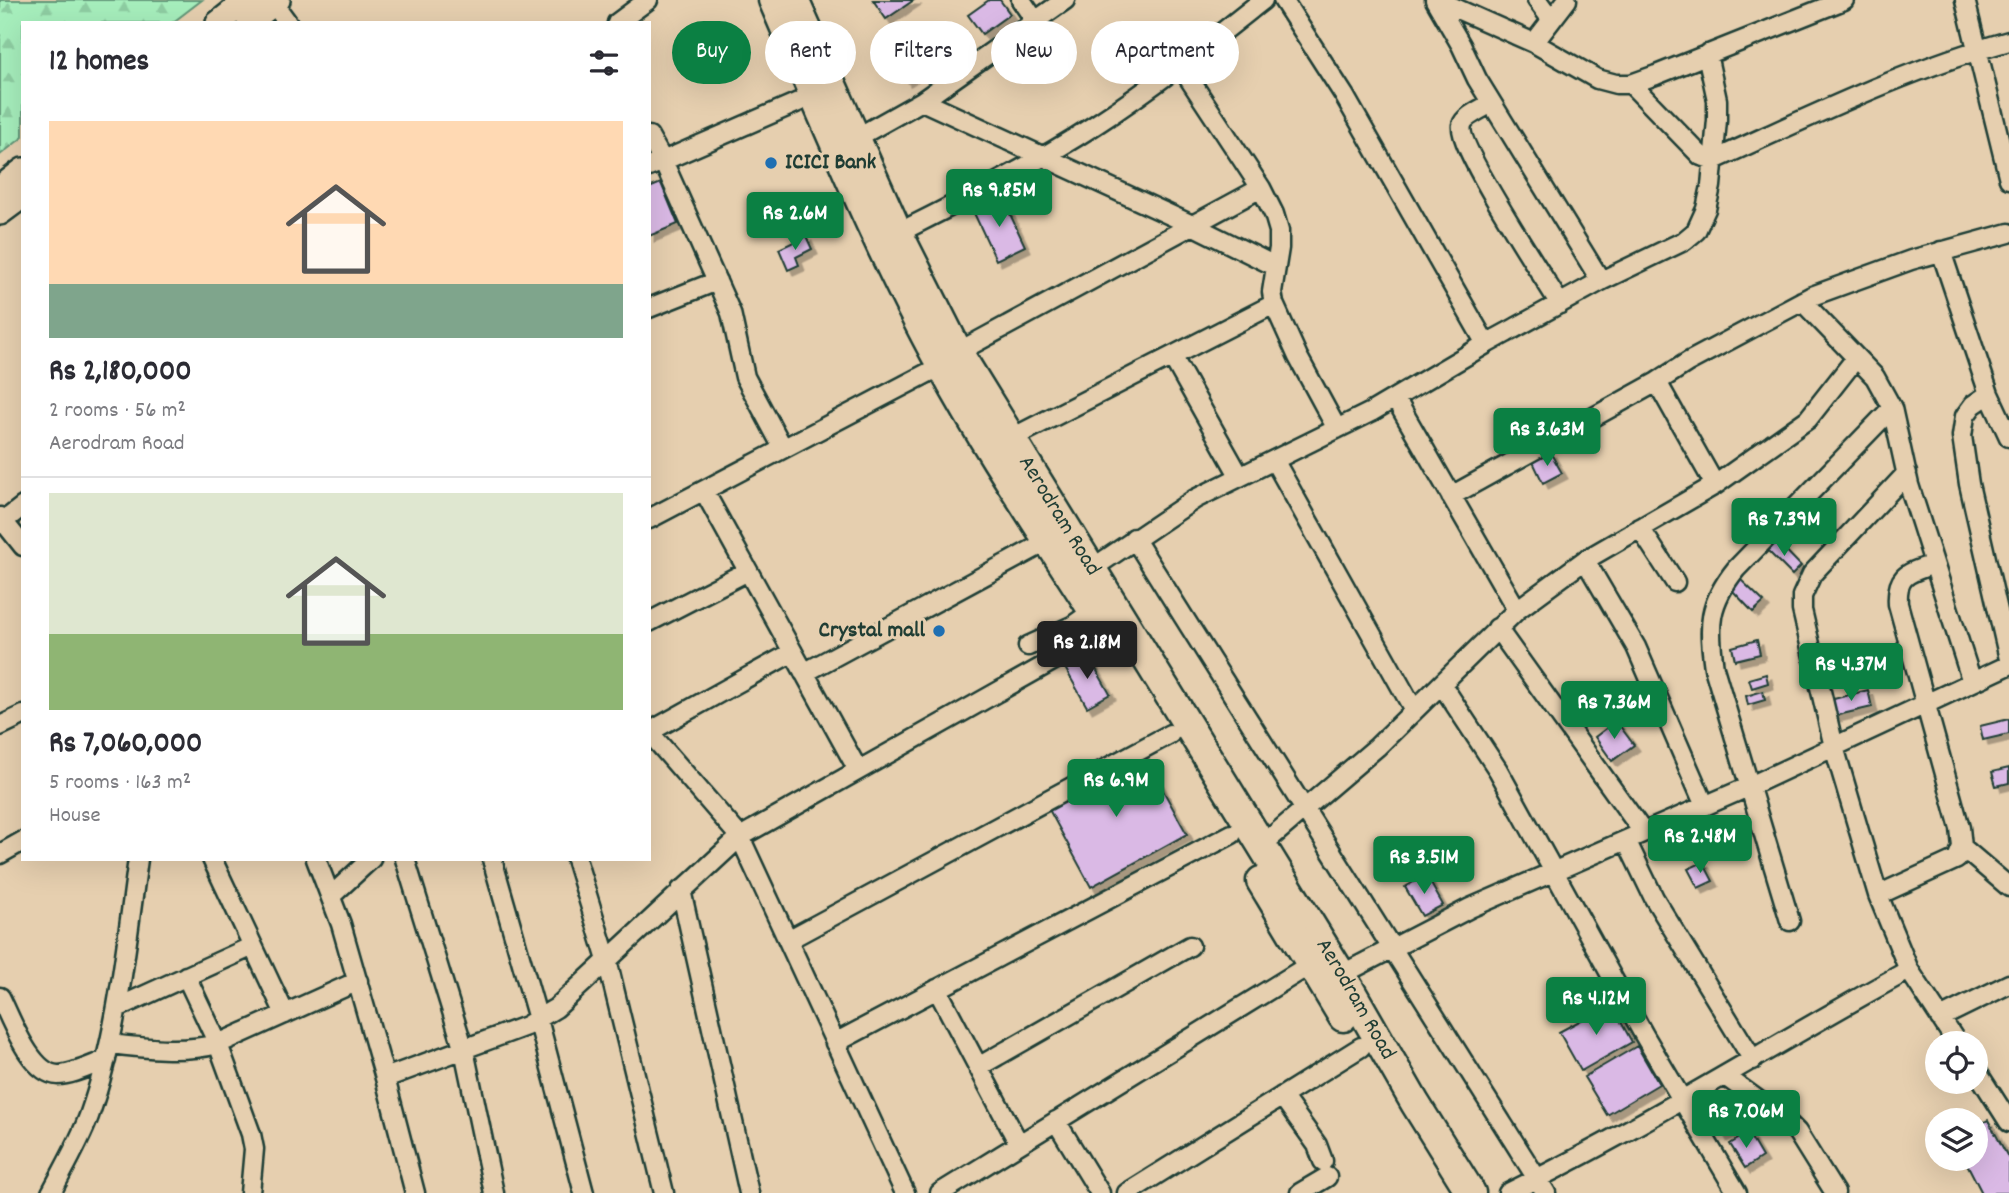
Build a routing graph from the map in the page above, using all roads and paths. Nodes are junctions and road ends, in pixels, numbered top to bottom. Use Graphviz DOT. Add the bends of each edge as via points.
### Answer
graph roads {
  1 [pos="247,0"];
  2 [pos="648,0"];
  3 [pos="1021,0"];
  4 [pos="1065,0"];
  5 [pos="1263,0"];
  6 [pos="1283,0"];
  7 [pos="1436,0"];
  8 [pos="1537,0"];
  9 [pos="1567,0"];
  10 [pos="1844,0"];
  11 [pos="1965,0"];
  12 [pos="276,2"];
  13 [pos="784,2"];
  14 [pos="1804,7"];
  15 [pos="1552,19"];
  16 [pos="221,21"];
  17 [pos="252,21"];
  18 [pos="287,21"];
  19 [pos="620,21"];
  20 [pos="1035,21"];
  21 [pos="1037,21"];
  22 [pos="1236,21"];
  23 [pos="2009,41"];
  24 [pos="1534,43"];
  25 [pos="1978,49"];
  26 [pos="991,53"];
  27 [pos="1707,54"];
  28 [pos="1631,83"];
  29 [pos="1153,84"];
  30 [pos="1193,84"];
  31 [pos="812,96"];
  32 [pos="922,101"];
  33 [pos="1492,103"];
  34 [pos="856,138"];
  35 [pos="651,144"];
  36 [pos="1043,157"];
  37 [pos="1714,160"];
  38 [pos="656,164"];
  39 [pos="21,172"];
  40 [pos="2009,179"];
  41 [pos="0,188"];
  42 [pos="1261,188"];
  43 [pos="21,197"];
  44 [pos="0,213"];
  45 [pos="1192,225"];
  46 [pos="898,233"];
  47 [pos="2009,233"];
  48 [pos="1941,251"];
  49 [pos="1275,266"];
  50 [pos="717,281"];
  51 [pos="1601,281"];
  52 [pos="1802,301"];
  53 [pos="1274,304"];
  54 [pos="1560,304"];
  55 [pos="651,307"];
  56 [pos="1486,344"];
  57 [pos="1172,356"];
  58 [pos="1856,358"];
  59 [pos="949,359"];
  60 [pos="1657,382"];
  61 [pos="1989,394"];
  62 [pos="1395,397"];
  63 [pos="1892,408"];
  64 [pos="1337,429"];
  65 [pos="2009,437"];
  66 [pos="1010,439"];
  67 [pos="783,448"];
  68 [pos="1274,460"];
  69 [pos="1907,473"];
  70 [pos="1240,477"];
  71 [pos="1715,485"];
  72 [pos="704,491"];
  73 [pos="1451,496"];
  74 [pos="21,507"];
  75 [pos="651,518"];
  76 [pos="1,521"];
  77 [pos="1640,528"];
  78 [pos="1134,538"];
  79 [pos="1048,541"];
  80 [pos="21,544"];
  81 [pos="1585,560"];
  82 [pos="1934,564"];
  83 [pos="1090,570"];
  84 [pos="748,571"];
  85 [pos="1675,582"];
  86 [pos="1517,610"];
  87 [pos="651,621"];
  88 [pos="1099,621"];
  89 [pos="1497,628"];
  90 [pos="1028,646"];
  91 [pos="793,652"];
  92 [pos="2009,659"];
  93 [pos="2009,665"];
  94 [pos="804,673"];
  95 [pos="1972,682"];
  96 [pos="1442,685"];
  97 [pos="1926,704"];
  98 [pos="1414,710"];
  99 [pos="21,716"];
  100 [pos="0,726"];
  101 [pos="651,731"];
  102 [pos="651,734"];
  103 [pos="1170,734"];
  104 [pos="1834,747"];
  105 [pos="858,770"];
  106 [pos="1748,787"];
  107 [pos="1705,806"];
  108 [pos="1305,809"];
  109 [pos="1231,834"];
  110 [pos="1635,836"];
  111 [pos="740,837"];
  112 [pos="21,842"];
  113 [pos="1261,846"];
  114 [pos="1962,847"];
  115 [pos="0,854"];
  116 [pos="138,861"];
  117 [pos="213,861"];
  118 [pos="317,861"];
  119 [pos="369,861"];
  120 [pos="406,861"];
  121 [pos="493,861"];
  122 [pos="577,861"];
  123 [pos="1554,872"];
  124 [pos="2009,887"];
  125 [pos="681,890"];
  126 [pos="1878,895"];
  127 [pos="331,897"];
  128 [pos="1790,921"];
  129 [pos="788,940"];
  130 [pos="253,946"];
  131 [pos="1190,946"];
  132 [pos="1392,948"];
  133 [pos="607,960"];
  134 [pos="1909,970"];
  135 [pos="1325,974"];
  136 [pos="186,976"];
  137 [pos="358,981"];
  138 [pos="2009,984"];
  139 [pos="937,989"];
  140 [pos="0,997"];
  141 [pos="117,1008"];
  142 [pos="285,1014"];
  143 [pos="1940,1018"];
  144 [pos="538,1019"];
  145 [pos="1949,1031"];
  146 [pos="835,1043"];
  147 [pos="218,1044"];
  148 [pos="1360,1047"];
  149 [pos="464,1050"];
  150 [pos="108,1052"];
  151 [pos="1753,1060"];
  152 [pos="978,1067"];
  153 [pos="1725,1076"];
  154 [pos="385,1078"];
  155 [pos="1988,1089"];
  156 [pos="1282,1096"];
  157 [pos="1682,1099"];
  158 [pos="1056,1121"];
  159 [pos="2009,1122"];
  160 [pos="1019,1144"];
  161 [pos="1542,1186"];
  162 [pos="51,1193"];
  163 [pos="250,1193"];
  164 [pos="415,1193"];
  165 [pos="494,1193"];
  166 [pos="583,1193"];
  167 [pos="664,1193"];
  168 [pos="749,1193"];
  169 [pos="905,1193"];
  170 [pos="940,1193"];
  171 [pos="1100,1193"];
  172 [pos="1128,1193"];
  173 [pos="1300,1193"];
  174 [pos="1449,1193"];
  175 [pos="1471,1193"];
  176 [pos="1508,1193"];
  177 [pos="1737,1193"];
  178 [pos="1835,1193"];
  1 -- 16 [label="street"];
  2 -- 19 [label="street"];
  3 -- 20 [label="street"];
  4 -- 21 [label="street"];
  5 -- 22 [label="street"];
  6 -- 56 [label="street" via="1358,118"];
  7 -- 24 [label="street"];
  7 -- 33 [label="street"];
  8 -- 15 [label="street"];
  9 -- 15 [label="street"];
  10 -- 14 [label="street"];
  11 -- 25 [label="street"];
  12 -- 17 [label="street"];
  12 -- 18 [label="street"];
  13 -- 31 [label="main road, Aerodram Road"];
  13 -- 34 [label="main road, Aerodram Road"];
  14 -- 27 [label="street"];
  15 -- 24 [label="street"];
  23 -- 25 [label="street"];
  24 -- 28 [label="street" via="1597,79"];
  25 -- 37 [label="street"];
  25 -- 40 [label="street"];
  26 -- 32 [label="street"];
  27 -- 28 [label="street"];
  27 -- 37 [label="street" via="1717,100"];
  28 -- 37 [label="street" via="1701,156"];
  29 -- 36 [label="street"];
  30 -- 42 [label="street"];
  31 -- 38 [label="street"];
  31 -- 59 [label="main road, Aerodram Road" via="884,251"];
  32 -- 34 [label="street"];
  32 -- 36 [label="street"];
  33 -- 51 [label="street"];
  33 -- 54 [label="street" via="1466,120 1462,136"];
  34 -- 46 [label="main road, Aerodram Road"];
  35 -- 38 [label="street"];
  36 -- 45 [label="street"];
  36 -- 46 [label="street"];
  37 -- 51 [label="street" via="1706,209 1696,231"];
  38 -- 50 [label="street"];
  39 -- 41 [label="street"];
  42 -- 45 [label="street"];
  42 -- 49 [label="street" via="1279,231"];
  43 -- 44 [label="street"];
  45 -- 49 [label="street"];
  45 -- 59 [label="street"];
  46 -- 59 [label="main road, Aerodram Road"];
  47 -- 48 [label="street"];
  48 -- 52 [label="street"];
  48 -- 61 [label="street"];
  49 -- 53 [label="street"];
  50 -- 55 [label="street"];
  50 -- 67 [label="street" via="731,313 745,377"];
  51 -- 54 [label="street"];
  52 -- 58 [label="street"];
  52 -- 60 [label="street"];
  53 -- 57 [label="street"];
  53 -- 64 [label="street"];
  54 -- 56 [label="street"];
  56 -- 62 [label="street"];
  57 -- 66 [label="street"];
  57 -- 70 [label="street"];
  58 -- 63 [label="street" via="1875,377"];
  58 -- 71 [label="street" via="1808,419"];
  59 -- 66 [label="main road, Aerodram Road"];
  59 -- 67 [label="street"];
  59 -- 79 [label="main road, Aerodram Road"];
  60 -- 71 [label="street"];
  60 -- 73 [label="street"];
  61 -- 65 [label="street"];
  61 -- 92 [label="street" via="1965,416 1962,436"];
  62 -- 64 [label="street"];
  62 -- 73 [label="street"];
  63 -- 69 [label="street"];
  63 -- 106 [label="street" via="1736,569 1716,597 1709,634 1714,668"];
  64 -- 68 [label="street"];
  66 -- 83 [label="main road, Aerodram Road"];
  67 -- 72 [label="street"];
  68 -- 70 [label="street"];
  68 -- 98 [label="street"];
  69 -- 82 [label="street"];
  69 -- 104 [label="street" via="1812,574 1802,596"];
  70 -- 78 [label="street"];
  71 -- 77 [label="street"];
  72 -- 75 [label="street"];
  72 -- 84 [label="street"];
  73 -- 86 [label="street"];
  74 -- 76 [label="street"];
  76 -- 80 [label="street"];
  77 -- 81 [label="street"];
  77 -- 85 [label="street"];
  78 -- 83 [label="street"];
  78 -- 108 [label="street"];
  79 -- 88 [label="main road, Aerodram Road"];
  79 -- 94 [label="street"];
  81 -- 86 [label="street"];
  81 -- 107 [label="street" via="1636,647"];
  82 -- 95 [label="street"];
  82 -- 97 [label="street" via="1904,577 1897,588"];
  83 -- 113 [label="main road, Aerodram Road"];
  84 -- 87 [label="street"];
  84 -- 91 [label="street"];
  86 -- 89 [label="street"];
  88 -- 90 [label="street" via="1072,626"];
  88 -- 103 [label="main road, Aerodram Road"];
  88 -- 105 [label="street"];
  89 -- 96 [label="street"];
  89 -- 110 [label="street"];
  91 -- 94 [label="street"];
  91 -- 101 [label="street"];
  93 -- 95 [label="street"];
  94 -- 105 [label="street"];
  95 -- 97 [label="street"];
  96 -- 98 [label="street"];
  96 -- 123 [label="street" via="1498,770"];
  97 -- 104 [label="street"];
  97 -- 114 [label="street"];
  98 -- 108 [label="street"];
  99 -- 100 [label="street"];
  102 -- 111 [label="street"];
  103 -- 109 [label="main road, Aerodram Road"];
  103 -- 129 [label="street"];
  104 -- 106 [label="street"];
  104 -- 126 [label="street"];
  105 -- 111 [label="street"];
  106 -- 107 [label="street"];
  106 -- 128 [label="street"];
  107 -- 110 [label="street"];
  108 -- 113 [label="street"];
  108 -- 132 [label="street"];
  109 -- 135 [label="main road, Aerodram Road"];
  109 -- 139 [label="street"];
  110 -- 123 [label="street"];
  110 -- 151 [label="street" via="1654,898"];
  111 -- 125 [label="street"];
  111 -- 129 [label="street"];
  112 -- 115 [label="street"];
  113 -- 135 [label="main road, Aerodram Road"];
  114 -- 124 [label="street"];
  114 -- 126 [label="street" via="1957,859"];
  116 -- 141 [label="street"];
  117 -- 130 [label="street"];
  118 -- 127 [label="street"];
  119 -- 127 [label="street"];
  120 -- 149 [label="street"];
  121 -- 144 [label="street"];
  122 -- 133 [label="street"];
  123 -- 132 [label="street"];
  123 -- 157 [label="street"];
  125 -- 133 [label="street"];
  125 -- 168 [label="street"];
  126 -- 134 [label="street"];
  127 -- 137 [label="street"];
  129 -- 146 [label="street"];
  130 -- 136 [label="street"];
  130 -- 142 [label="street"];
  131 -- 152 [label="street"];
  132 -- 135 [label="street"];
  132 -- 161 [label="street"];
  133 -- 144 [label="street"];
  133 -- 167 [label="street"];
  134 -- 143 [label="street"];
  134 -- 151 [label="street"];
  135 -- 148 [label="main road, Aerodram Road"];
  135 -- 158 [label="street"];
  135 -- 175 [label="main road, Aerodram Road"];
  136 -- 141 [label="street"];
  136 -- 147 [label="street"];
  137 -- 142 [label="street"];
  137 -- 154 [label="street"];
  138 -- 143 [label="street"];
  139 -- 146 [label="street"];
  139 -- 152 [label="street"];
  140 -- 150 [label="street" via="29,1056 47,1072 59,1075"];
  141 -- 150 [label="street"];
  142 -- 147 [label="street"];
  143 -- 145 [label="street"];
  144 -- 149 [label="street"];
  144 -- 166 [label="street"];
  146 -- 169 [label="street"];
  147 -- 150 [label="street"];
  147 -- 163 [label="street" via="251,1134"];
  148 -- 156 [label="street"];
  148 -- 174 [label="main road, Aerodram Road"];
  149 -- 154 [label="street"];
  149 -- 165 [label="street"];
  150 -- 162 [label="street" via="88,1118"];
  151 -- 153 [label="street"];
  152 -- 160 [label="street"];
  153 -- 157 [label="street"];
  153 -- 178 [label="street" via="1797,1132"];
  154 -- 164 [label="street"];
  155 -- 159 [label="street"];
  156 -- 172 [label="street"];
  156 -- 173 [label="street" via="1317,1145 1325,1169"];
  157 -- 161 [label="street"];
  157 -- 177 [label="street"];
  158 -- 160 [label="street"];
  158 -- 171 [label="street"];
  160 -- 170 [label="street"];
  161 -- 176 [label="street"];
}
